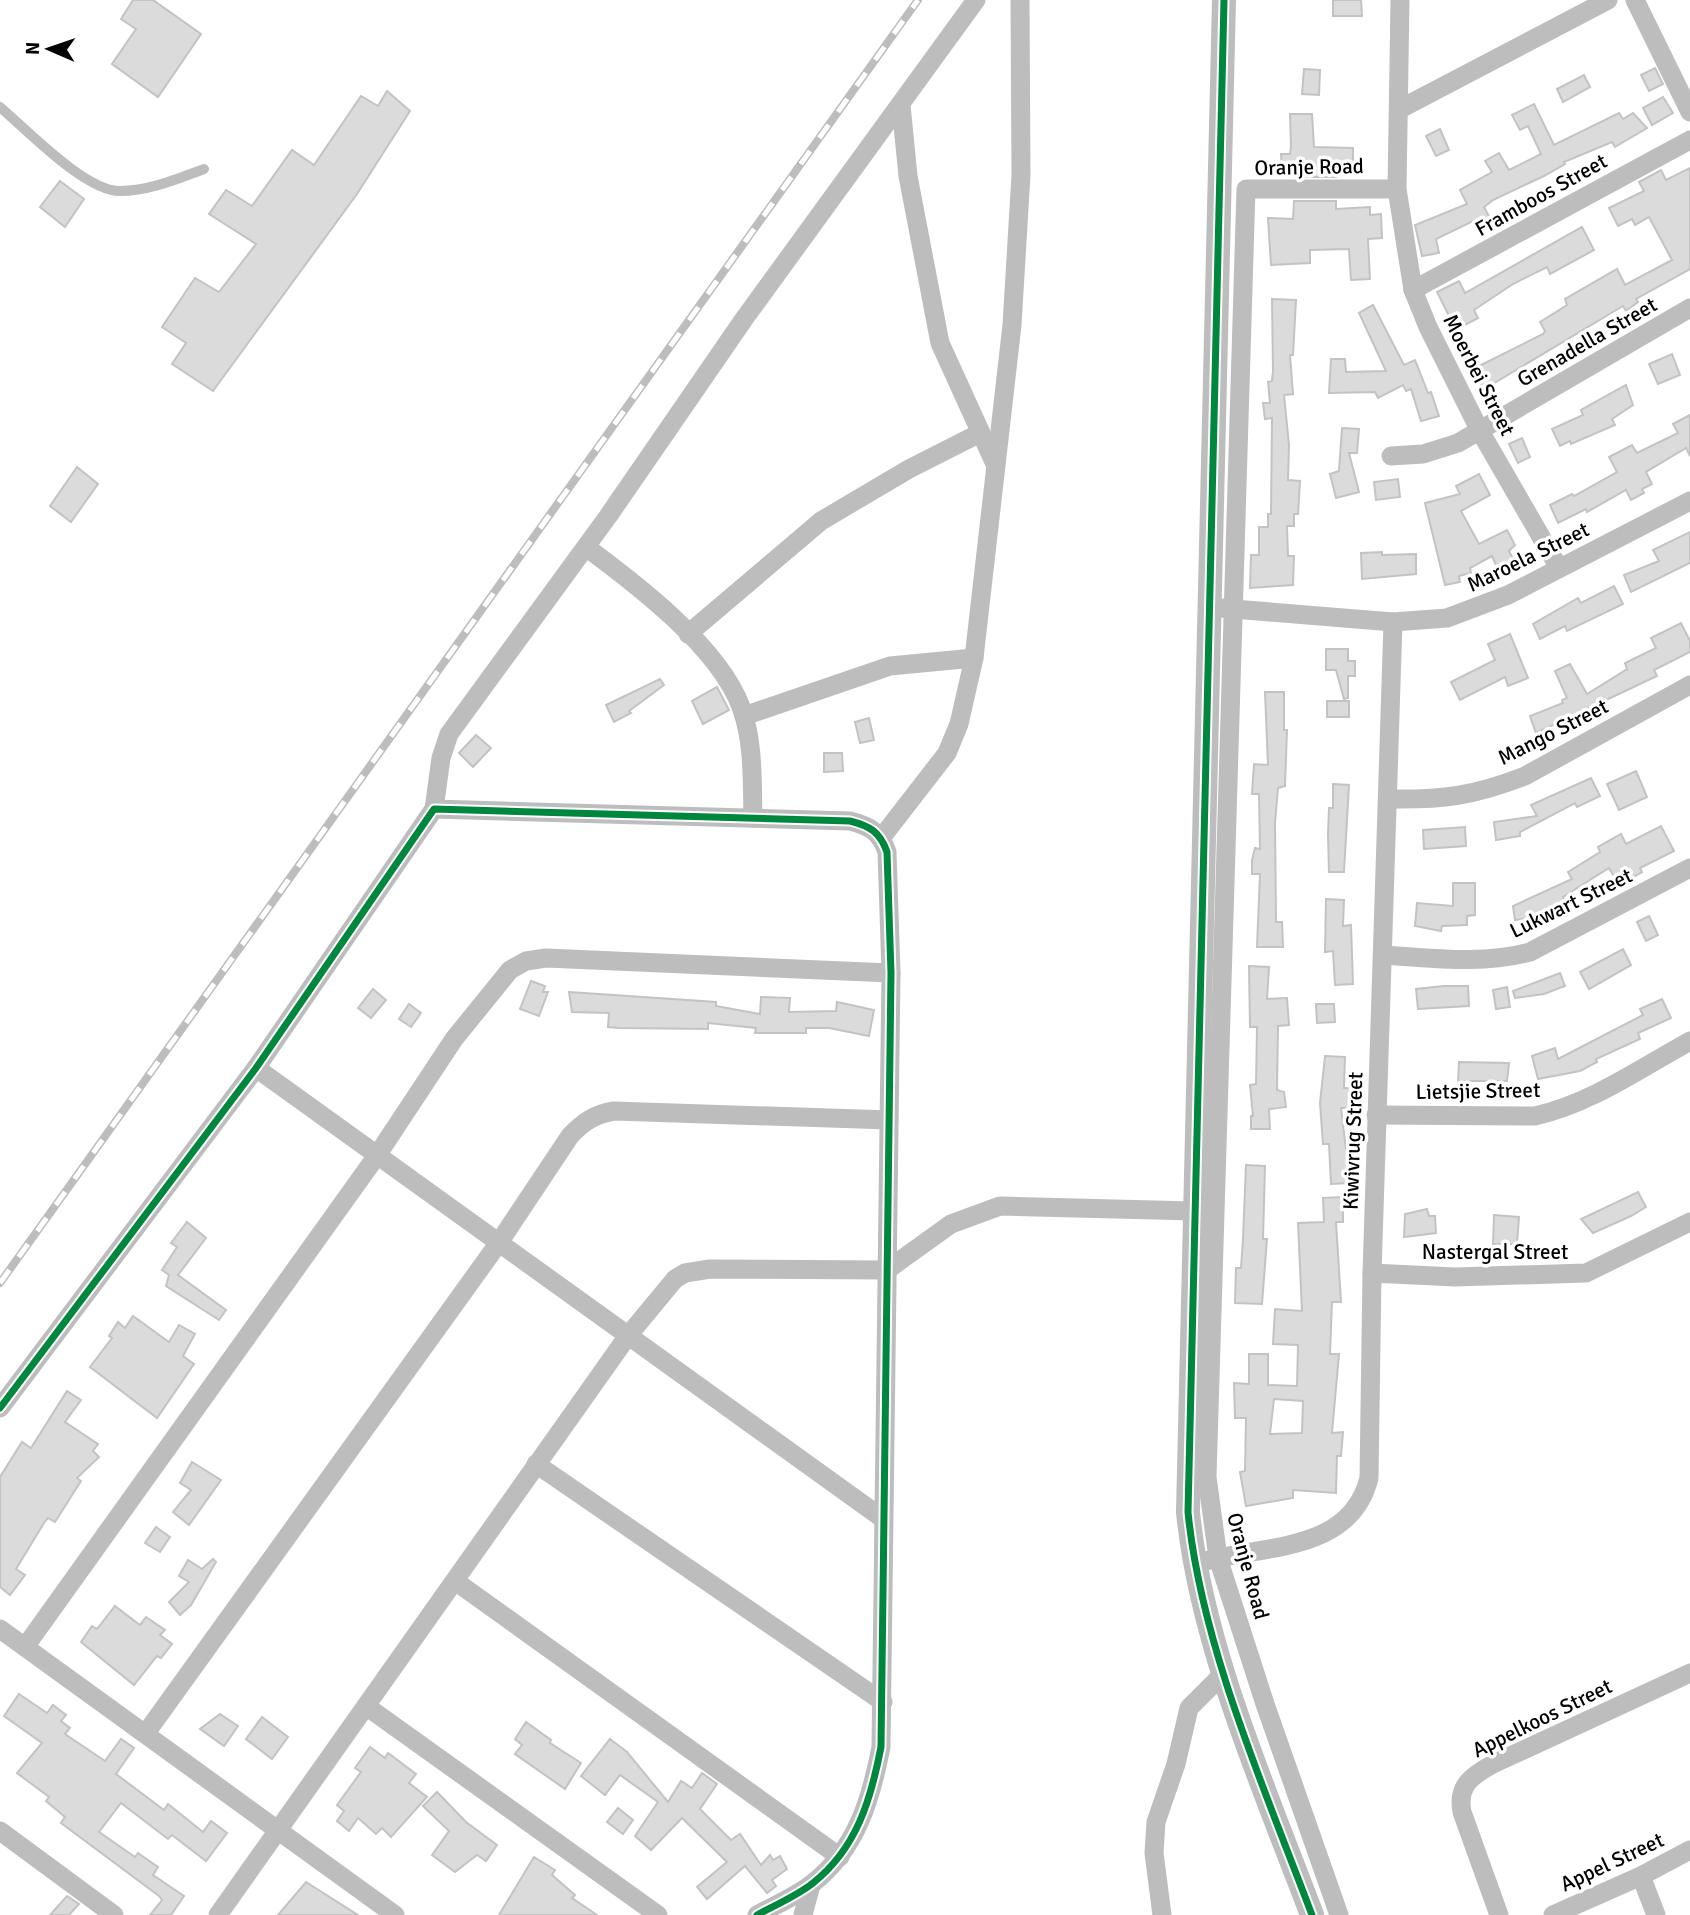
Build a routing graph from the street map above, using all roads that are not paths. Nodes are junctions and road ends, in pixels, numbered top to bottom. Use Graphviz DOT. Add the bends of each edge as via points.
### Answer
graph roads {
  1 [pos="976,0"];
  2 [pos="1020,0"];
  3 [pos="1224,0"];
  4 [pos="1400,0"];
  5 [pos="1608,0"];
  6 [pos="1635,0"];
  7 [pos="901,105"];
  8 [pos="0,107"];
  9 [pos="1400,109"];
  10 [pos="1690,112"];
  11 [pos="1690,140"];
  12 [pos="204,169"];
  13 [pos="1246,188"];
  14 [pos="1220,189"];
  15 [pos="1397,189"];
  16 [pos="1413,290"];
  17 [pos="1690,308"];
  18 [pos="1480,431"];
  19 [pos="980,433"];
  20 [pos="1391,456"];
  21 [pos="995,465"];
  22 [pos="1690,502"];
  23 [pos="586,547"];
  24 [pos="1559,568"];
  25 [pos="1221,608"];
  26 [pos="1393,622"];
  27 [pos="688,635"];
  28 [pos="974,658"];
  29 [pos="1690,685"];
  30 [pos="744,716"];
  31 [pos="1388,799"];
  32 [pos="434,809"];
  33 [pos="753,818"];
  34 [pos="882,837"];
  35 [pos="1690,868"];
  36 [pos="1384,955"];
  37 [pos="891,972"];
  38 [pos="1690,1041"];
  39 [pos="256,1068"];
  40 [pos="1376,1115"];
  41 [pos="889,1120"];
  42 [pos="378,1154"];
  43 [pos="1194,1211"];
  44 [pos="1690,1222"];
  45 [pos="500,1241"];
  46 [pos="887,1270"];
  47 [pos="1371,1273"];
  48 [pos="627,1337"];
  49 [pos="0,1408"];
  50 [pos="536,1464"];
  51 [pos="882,1518"];
  52 [pos="1206,1561"];
  53 [pos="454,1581"];
  54 [pos="0,1629"];
  55 [pos="25,1647"];
  56 [pos="1225,1672"];
  57 [pos="1690,1673"];
  58 [pos="883,1702"];
  59 [pos="366,1706"];
  60 [pos="146,1733"];
  61 [pos="278,1830"];
  62 [pos="0,1831"];
  63 [pos="1690,1850"];
  64 [pos="840,1857"];
  65 [pos="1642,1876"];
  66 [pos="811,1885"];
  67 [pos="114,1915"];
  68 [pos="218,1915"];
  69 [pos="395,1915"];
  70 [pos="657,1915"];
  71 [pos="757,1915"];
  72 [pos="803,1915"];
  73 [pos="1163,1915"];
  74 [pos="1312,1915"];
  75 [pos="1339,1915"];
  76 [pos="1499,1915"];
  77 [pos="1553,1915"];
  78 [pos="1656,1915"];
  1 -- 7 [label="street"];
  2 -- 21 [label="street" via="1021,175 1012,325"];
  3 -- 14 [label="street"];
  4 -- 9 [label="street, Moerbei Street"];
  5 -- 9 [label="street"];
  6 -- 10 [label="street"];
  7 -- 19 [label="street" via="908,176 940,343"];
  7 -- 23 [label="street" via="744,319"];
  8 -- 12 [label="lane" via="84,177 110,190 159,186"];
  9 -- 15 [label="street, Moerbei Street"];
  11 -- 16 [label="street, Framboos Street"];
  13 -- 14 [label="street"];
  13 -- 15 [label="street, Oranje Road"];
  13 -- 25 [label="street, Oranje Road"];
  14 -- 25 [label="street"];
  15 -- 16 [label="street, Moerbei Street"];
  16 -- 18 [label="street, Moerbei Street"];
  17 -- 18 [label="street, Grenadella Street"];
  18 -- 20 [label="street, Grenadella Street" via="1440,450"];
  18 -- 24 [label="street, Moerbei Street"];
  19 -- 21 [label="street"];
  19 -- 27 [label="street" via="821,522"];
  21 -- 28 [label="street"];
  22 -- 24 [label="street, Maroela Street"];
  23 -- 27 [label="street" via="634,583"];
  23 -- 32 [label="street" via="449,734"];
  24 -- 26 [label="street, Maroela Street" via="1484,606 1447,618"];
  25 -- 26 [label="street, Maroela Street"];
  25 -- 43 [label="street"];
  25 -- 52 [label="street, Oranje Road"];
  26 -- 31 [label="street, Kiwivrug Street"];
  27 -- 30 [label="street" via="724,676"];
  28 -- 30 [label="street" via="890,666"];
  28 -- 34 [label="street" via="959,724 947,753"];
  29 -- 31 [label="street, Mango Street" via="1525,776 1496,787 1466,796"];
  30 -- 33 [label="street" via="751,752"];
  31 -- 36 [label="street, Kiwivrug Street"];
  32 -- 33 [label="street"];
  32 -- 39 [label="street"];
  33 -- 34 [label="street" via="850,821 872,828"];
  34 -- 37 [label="street" via="889,867"];
  35 -- 36 [label="street, Lukwart Street" via="1530,952 1471,961"];
  36 -- 40 [label="street, Kiwivrug Street"];
  37 -- 41 [label="street"];
  37 -- 42 [label="street" via="547,958 526,961 500,979 454,1038"];
  38 -- 40 [label="street, Lietsjie Street" via="1552,1112 1535,1116"];
  39 -- 42 [label="street"];
  39 -- 49 [label="street"];
  40 -- 47 [label="street, Kiwivrug Street"];
  41 -- 45 [label="street" via="602,1113 570,1136"];
  41 -- 46 [label="street"];
  42 -- 45 [label="street"];
  42 -- 55 [label="street"];
  43 -- 46 [label="street" via="1000,1206 951,1224"];
  43 -- 52 [label="street" via="1187,1479"];
  44 -- 47 [label="street, Nastergal Street" via="1586,1273 1455,1277"];
  45 -- 48 [label="street"];
  45 -- 60 [label="street"];
  46 -- 48 [label="street" via="710,1269 685,1273"];
  46 -- 51 [label="street"];
  47 -- 52 [label="street, Kiwivrug Street" via="1371,1462 1360,1503 1332,1530 1305,1542"];
  48 -- 50 [label="street"];
  48 -- 51 [label="street"];
  50 -- 53 [label="street"];
  50 -- 58 [label="street"];
  51 -- 58 [label="street"];
  52 -- 56 [label="street"];
  52 -- 75 [label="street, Oranje Road" via="1265,1704"];
  53 -- 59 [label="street"];
  53 -- 64 [label="street"];
  54 -- 55 [label="street"];
  55 -- 60 [label="street"];
  56 -- 73 [label="street" via="1189,1708 1156,1822 1154,1853"];
  56 -- 74 [label="street"];
  57 -- 76 [label="street, Appelkoos Street" via="1493,1764 1465,1784 1462,1812"];
  58 -- 64 [label="street" via="872,1794"];
  59 -- 61 [label="street"];
  59 -- 70 [label="street"];
  60 -- 61 [label="street"];
  61 -- 68 [label="street"];
  61 -- 69 [label="street"];
  62 -- 67 [label="street"];
  63 -- 65 [label="street, Appel Street"];
  64 -- 66 [label="street"];
  65 -- 77 [label="street, Appel Street"];
  65 -- 78 [label="street"];
  66 -- 71 [label="street"];
  66 -- 72 [label="street"];
}
